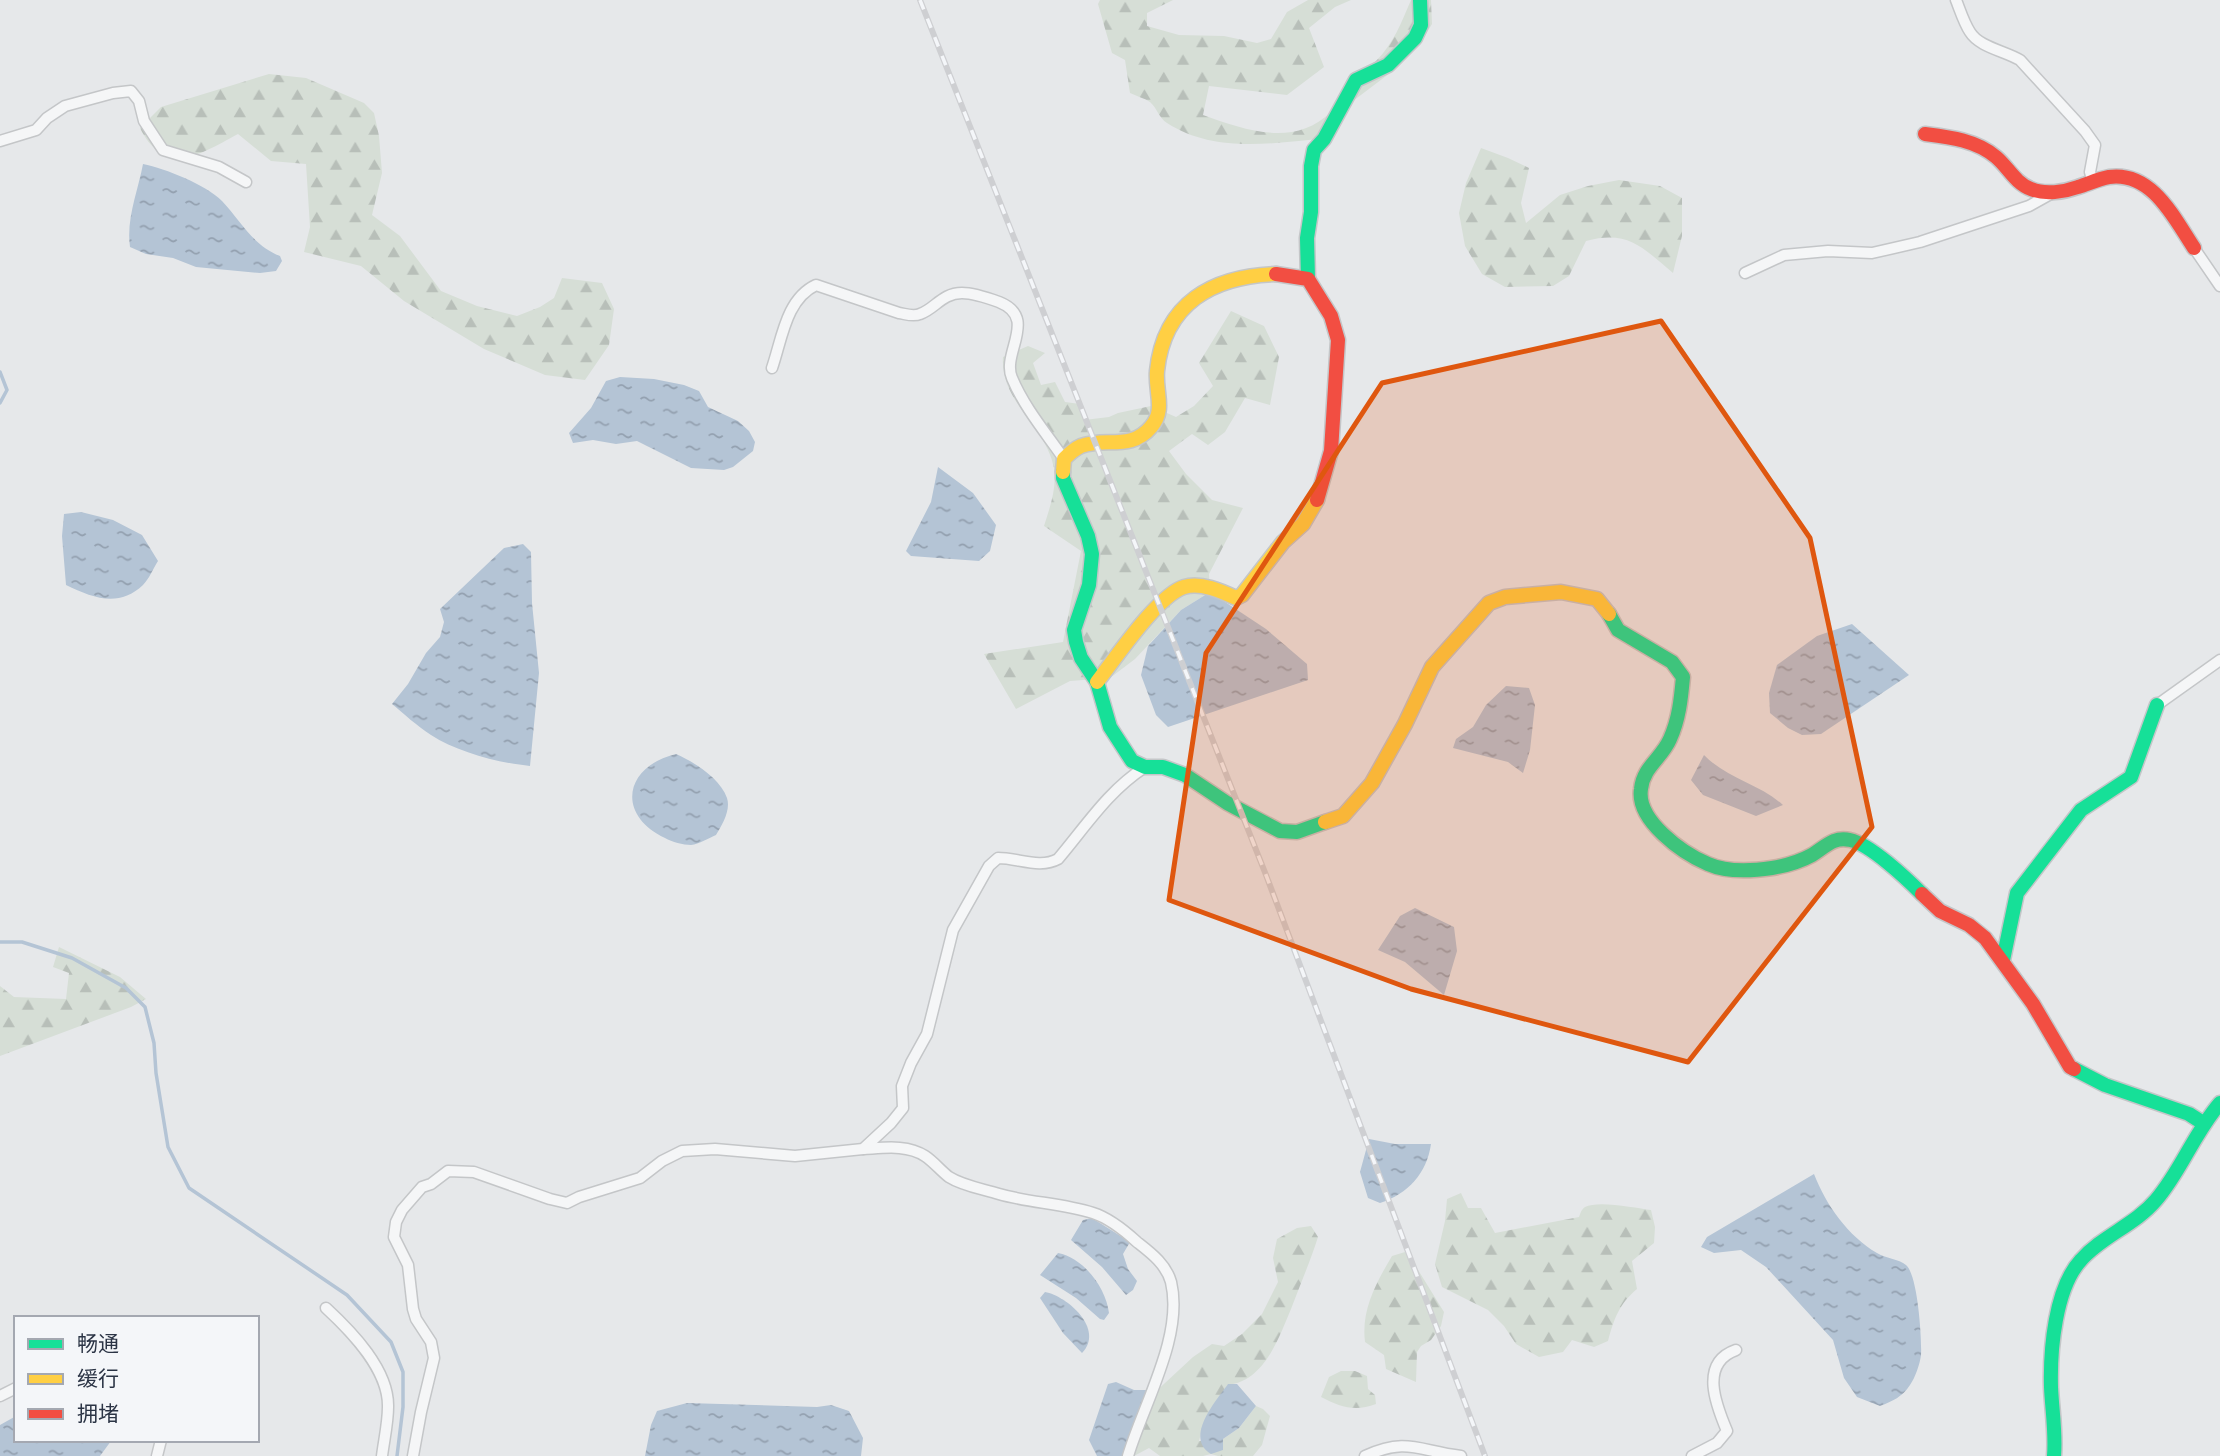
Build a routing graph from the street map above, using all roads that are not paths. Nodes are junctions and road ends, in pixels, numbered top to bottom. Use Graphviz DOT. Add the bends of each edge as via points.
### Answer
graph roads {
  1 [pos="1420,0"];
  2 [pos="1956,0"];
  3 [pos="1924,134"];
  4 [pos="0,141"];
  5 [pos="246,182"];
  6 [pos="2093,183"];
  7 [pos="2056,191"];
  8 [pos="2194,248"];
  9 [pos="1745,273"];
  10 [pos="1308,279"];
  11 [pos="2220,286"];
  12 [pos="772,368"];
  13 [pos="1064,459"];
  14 [pos="2220,660"];
  15 [pos="1097,682"];
  16 [pos="2157,705"];
  17 [pos="1145,767"];
  18 [pos="2003,960"];
  19 [pos="2220,1103"];
  20 [pos="2203,1123"];
  21 [pos="863,1149"];
  22 [pos="326,1308"];
  23 [pos="1735,1350"];
  24 [pos="382,1456"];
  25 [pos="413,1456"];
  26 [pos="1128,1456"];
  27 [pos="1365,1456"];
  28 [pos="1461,1456"];
  29 [pos="1692,1456"];
  30 [pos="2054,1456"];
  1 -- 10 [label="street" via="1421,25 1415,38 1388,65 1356,80 1314,150"];
  2 -- 6 [label="street" via="1970,34 2020,60 2085,131 2095,145 2090,172"];
  3 -- 7 [label="street" via="1962,140 1990,152 2017,183"];
  4 -- 5 [label="street" via="36,130 65,106 131,91 163,150 219,167"];
  6 -- 7 [label="street"];
  6 -- 8 [label="street" via="2122,176 2145,185 2158,196"];
  7 -- 9 [label="street" via="2029,206 1920,242 1872,253 1784,255"];
  8 -- 11 [label="street"];
  10 -- 13 [label="street" via="1266,274 1197,295 1180,310 1170,329 1158,363 1160,415 1149,430 1118,445 1083,445"];
  10 -- 15 [label="street" via="1331,316 1338,340 1331,451 1317,502 1242,595 1236,598 1214,588 1181,587 1162,603"];
  12 -- 13 [label="street" via="794,303 816,285 913,316 948,296 985,297 1013,311 1018,324 1011,376"];
  13 -- 15 [label="street" via="1063,478 1091,554 1089,585 1074,630 1081,658"];
  14 -- 16 [label="street"];
  15 -- 17 [label="street" via="1110,727 1132,761"];
  16 -- 18 [label="street" via="2131,777 2081,810 2017,893"];
  17 -- 18 [label="street" via="1163,767 1185,775 1280,831 1297,832 1343,816 1372,783 1432,667 1489,603 1534,593 1580,594 1597,599 1618,630 1672,662 1683,677 1680,709 1669,742 1646,771 1640,791 1644,813 1669,840 1709,865 1734,870 1773,868 1810,856 1834,840 1861,843 1940,911 1986,938"];
  17 -- 21 [label="street" via="1109,797 1058,859 1040,864 998,858 989,866 953,930 927,1034 902,1086 903,1108"];
  18 -- 20 [label="street" via="2070,1067"];
  19 -- 20 [label="street"];
  20 -- 30 [label="street" via="2153,1204 2080,1260 2070,1276 2051,1380"];
  21 -- 25 [label="street" via="795,1156 682,1151 640,1178 568,1203 474,1172 448,1171 422,1187 402,1210 394,1237 408,1265 416,1320 434,1358"];
  21 -- 26 [label="street" via="909,1149 969,1185 1018,1200 1097,1214 1156,1257 1171,1281 1169,1339"];
  22 -- 24 [label="street" via="353,1334 384,1382 388,1405"];
  23 -- 29 [label="street" via="1717,1364 1713,1377 1716,1404 1727,1431 1717,1443"];
  27 -- 28 [label="street" via="1401,1444"];
}
